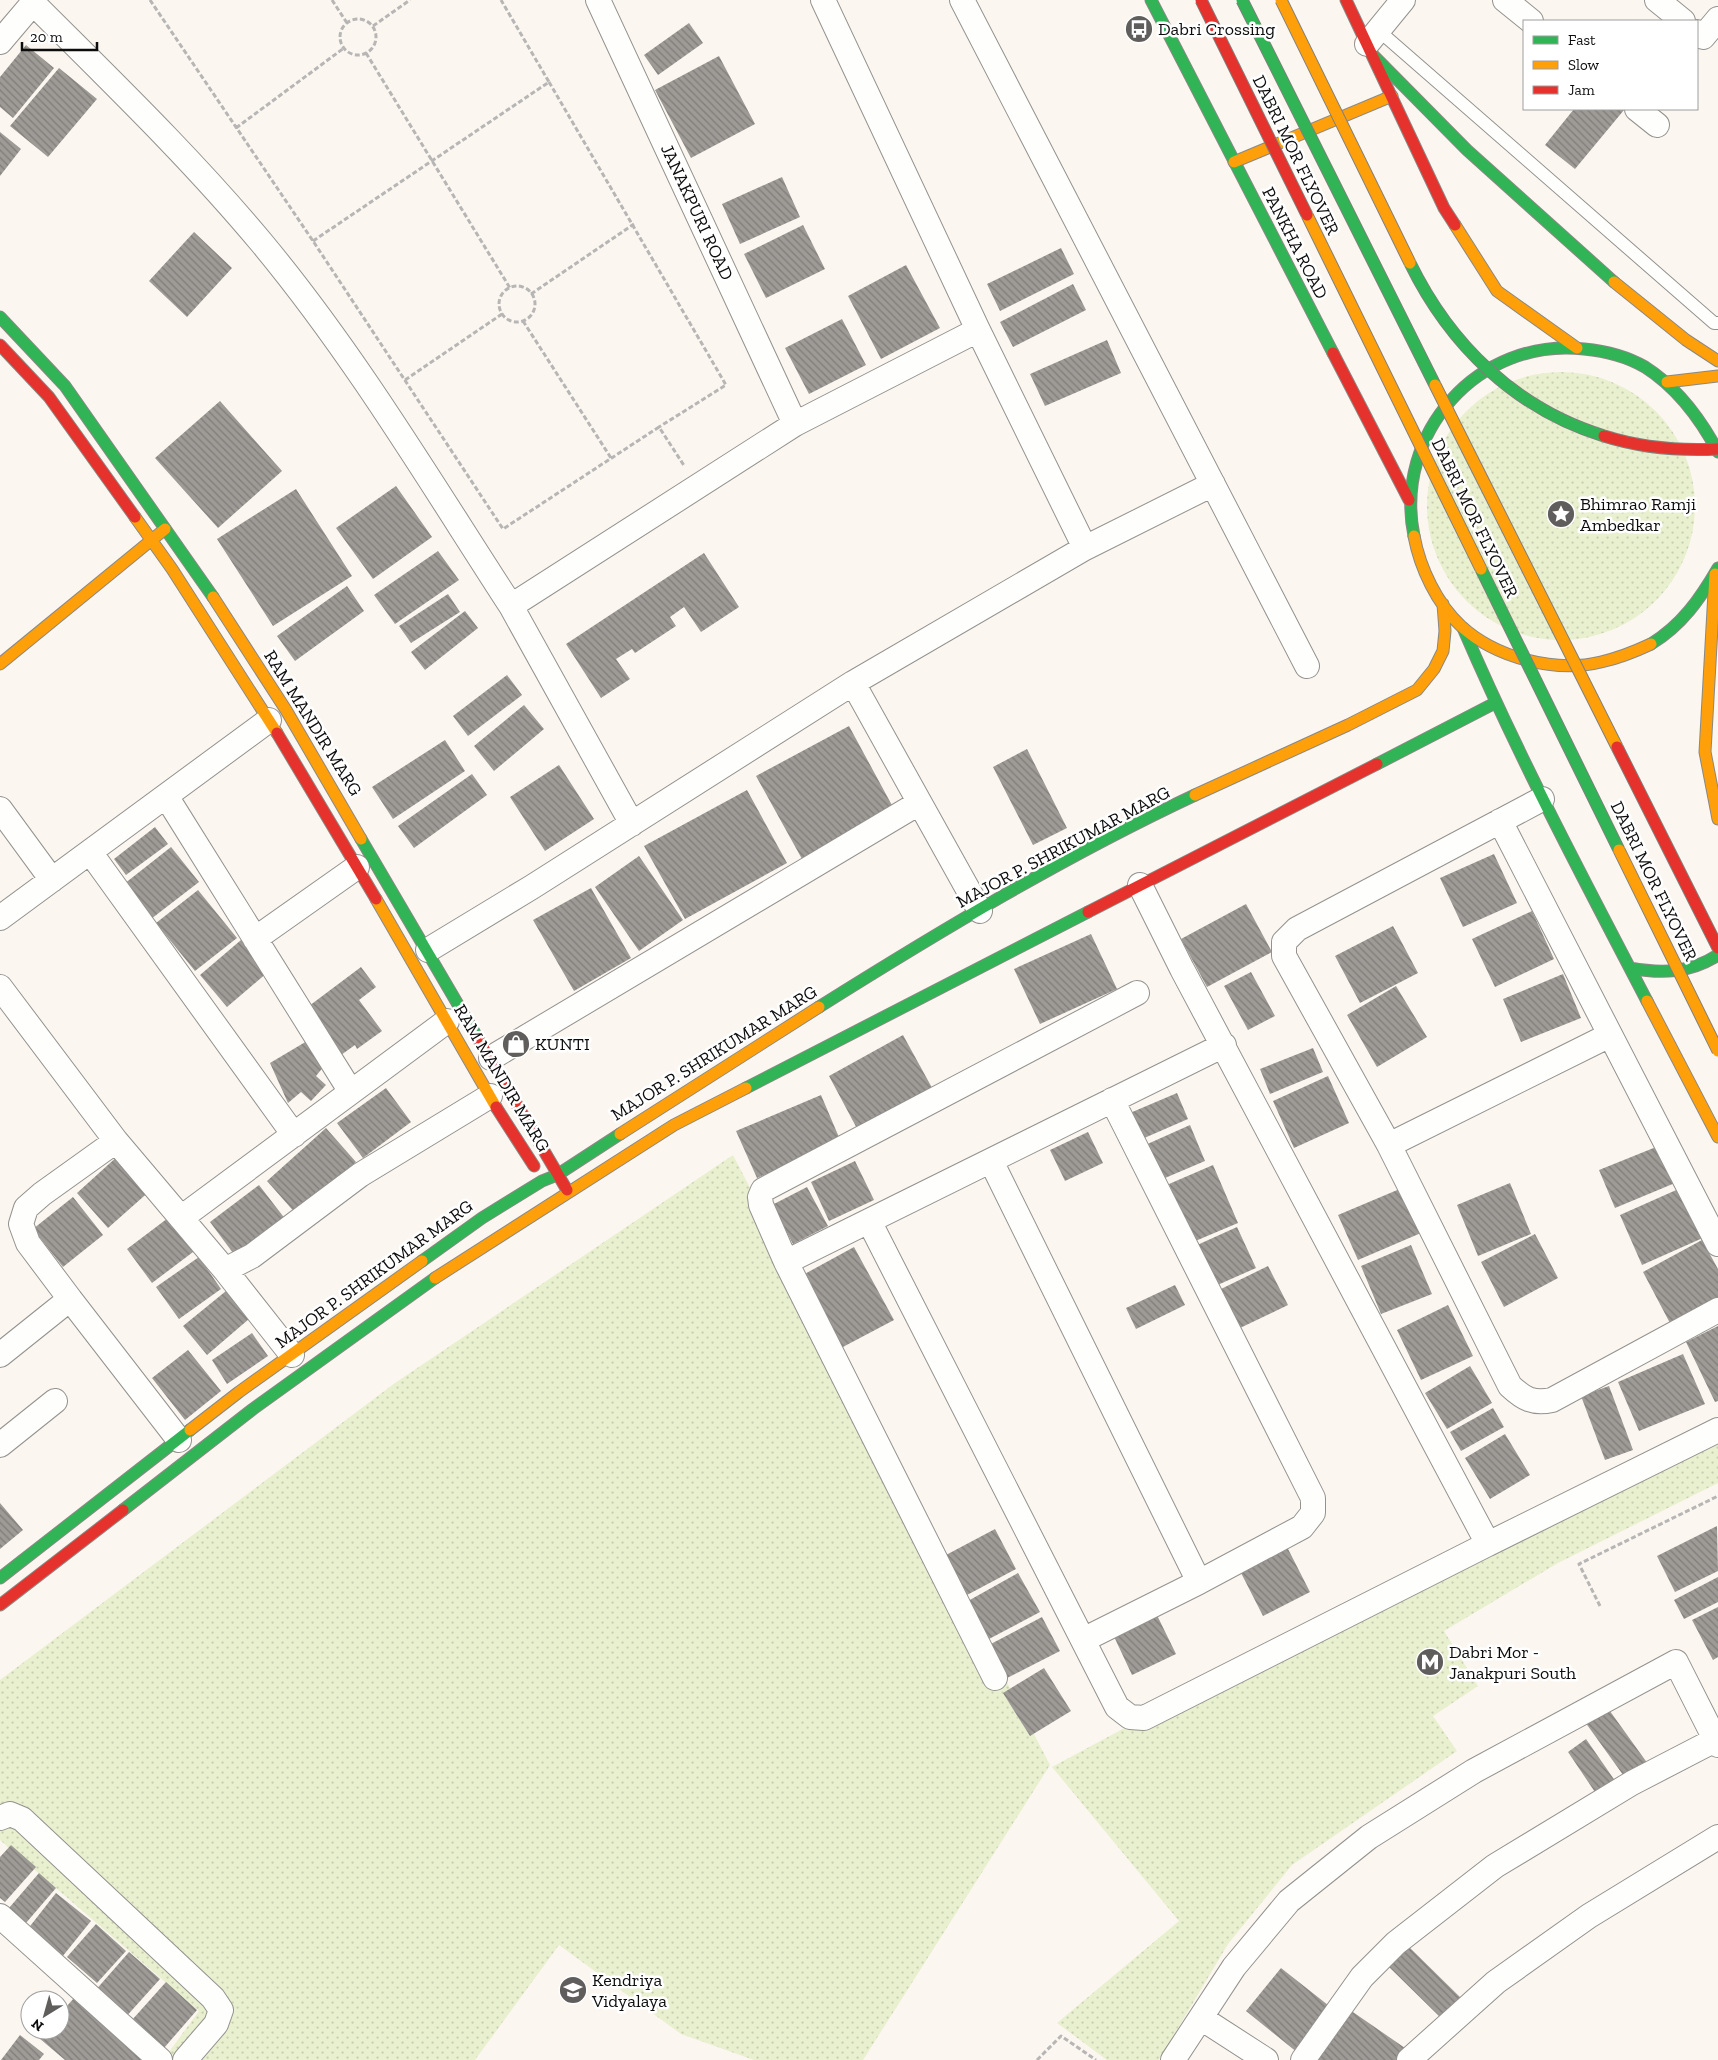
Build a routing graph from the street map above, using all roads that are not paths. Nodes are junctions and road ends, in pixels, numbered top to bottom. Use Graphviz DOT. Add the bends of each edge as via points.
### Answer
graph roads {
  1 [pos="598,0"];
  2 [pos="823,0"];
  3 [pos="962,0"];
  4 [pos="1151,0"];
  5 [pos="1201,0"];
  6 [pos="1242,0"];
  7 [pos="1281,0"];
  8 [pos="1346,0"];
  9 [pos="1505,0"];
  10 [pos="1657,0"];
  11 [pos="35,2"];
  12 [pos="1718,19"];
  13 [pos="1530,20"];
  14 [pos="1682,20"];
  15 [pos="1382,24"];
  16 [pos="1698,33"];
  17 [pos="0,42"];
  18 [pos="1392,96"];
  19 [pos="1639,110"];
  20 [pos="1657,125"];
  21 [pos="1234,162"];
  22 [pos="0,317"];
  23 [pos="1718,323"];
  24 [pos="978,330"];
  25 [pos="0,345"];
  26 [pos="1577,348"];
  27 [pos="1718,361"];
  28 [pos="1718,376"];
  29 [pos="1668,382"];
  30 [pos="795,424"];
  31 [pos="1718,451"];
  32 [pos="1213,484"];
  33 [pos="1409,500"];
  34 [pos="166,527"];
  35 [pos="151,539"];
  36 [pos="1086,548"];
  37 [pos="1716,571"];
  38 [pos="1443,604"];
  39 [pos="511,606"];
  40 [pos="1463,628"];
  41 [pos="0,664"];
  42 [pos="1308,666"];
  43 [pos="853,683"];
  44 [pos="1714,686"];
  45 [pos="1495,703"];
  46 [pos="269,720"];
  47 [pos="166,796"];
  48 [pos="1542,799"];
  49 [pos="919,803"];
  50 [pos="0,809"];
  51 [pos="1718,820"];
  52 [pos="1500,821"];
  53 [pos="632,824"];
  54 [pos="90,852"];
  55 [pos="357,867"];
  56 [pos="52,880"];
  57 [pos="1140,885"];
  58 [pos="980,910"];
  59 [pos="0,918"];
  60 [pos="255,939"];
  61 [pos="1718,948"];
  62 [pos="428,950"];
  63 [pos="1718,955"];
  64 [pos="1630,968"];
  65 [pos="0,988"];
  66 [pos="1137,993"];
  67 [pos="447,1021"];
  68 [pos="1610,1035"];
  69 [pos="1224,1045"];
  70 [pos="1718,1051"];
  71 [pos="492,1058"];
  72 [pos="351,1092"];
  73 [pos="490,1096"];
  74 [pos="1112,1100"];
  75 [pos="294,1135"];
  76 [pos="1718,1138"];
  77 [pos="116,1141"];
  78 [pos="1389,1145"];
  79 [pos="991,1161"];
  80 [pos="557,1175"];
  81 [pos="542,1181"];
  82 [pos="569,1192"];
  83 [pos="553,1204"];
  84 [pos="181,1218"];
  85 [pos="869,1221"];
  86 [pos="1718,1244"];
  87 [pos="786,1262"];
  88 [pos="225,1270"];
  89 [pos="70,1299"];
  90 [pos="1718,1310"];
  91 [pos="0,1355"];
  92 [pos="292,1355"];
  93 [pos="55,1401"];
  94 [pos="1718,1430"];
  95 [pos="179,1440"];
  96 [pos="0,1445"];
  97 [pos="1488,1544"];
  98 [pos="0,1578"];
  99 [pos="1199,1582"];
  100 [pos="0,1605"];
  101 [pos="1083,1640"];
  102 [pos="994,1678"];
  103 [pos="1717,1743"];
  104 [pos="0,1818"];
  105 [pos="1718,1837"];
  106 [pos="0,1916"];
  107 [pos="1201,2018"];
  108 [pos="160,2060"];
  109 [pos="185,2060"];
  110 [pos="1173,2060"];
  111 [pos="1266,2060"];
  112 [pos="1303,2060"];
  113 [pos="1409,2060"];
  1 -- 30 [label="street, JANAKPURI ROAD"];
  2 -- 24 [label="street"];
  3 -- 32 [label="street"];
  4 -- 21 [label="main road, PANKHA ROAD"];
  5 -- 70 [label="main road, DABRI MOR FLYOVER, bridge"];
  6 -- 61 [label="main road, DABRI MOR FLYOVER, bridge"];
  7 -- 31 [label="main road, bridge" via="1423,290 1450,331 1483,367 1530,402 1564,421 1610,438 1658,448"];
  8 -- 15 [label="main road"];
  9 -- 13 [label="street"];
  10 -- 14 [label="street"];
  11 -- 17 [label="street"];
  11 -- 39 [label="street" via="156,126 261,242 348,357"];
  12 -- 16 [label="street" via="1703,37"];
  15 -- 18 [label="main road"];
  15 -- 23 [label="lane" via="1714,323"];
  15 -- 27 [label="main road" via="1467,150 1623,291"];
  18 -- 21 [label="main road"];
  18 -- 26 [label="main road" via="1444,208 1496,291"];
  19 -- 20 [label="street"];
  21 -- 33 [label="main road, PANKHA ROAD"];
  22 -- 34 [label="main road, RAM MANDIR MARG" via="65,386"];
  24 -- 30 [label="street"];
  24 -- 36 [label="street"];
  25 -- 35 [label="main road, RAM MANDIR MARG" via="49,397"];
  26 -- 29 [label="main road" via="1625,358"];
  26 -- 33 [label="main road" via="1545,349 1514,357 1486,370 1461,389 1439,412 1423,440 1413,469"];
  28 -- 29 [label="main road"];
  29 -- 31 [label="main road" via="1689,403"];
  30 -- 39 [label="street"];
  32 -- 36 [label="street"];
  32 -- 42 [label="street"];
  33 -- 38 [label="main road" via="1410,528 1416,555 1427,581"];
  34 -- 35 [label="main road"];
  34 -- 62 [label="main road, RAM MANDIR MARG" via="286,710"];
  35 -- 41 [label="main road"];
  35 -- 46 [label="main road, RAM MANDIR MARG"];
  36 -- 43 [label="street"];
  37 -- 40 [label="main road" via="1698,601 1677,625 1650,645 1620,658 1588,666 1555,666 1522,660 1492,647"];
  37 -- 44 [label="main road"];
  38 -- 40 [label="main road"];
  38 -- 58 [label="main road, MAJOR P. SHRIKUMAR MARG" via="1446,630 1440,662 1417,690 1140,822"];
  39 -- 53 [label="street"];
  40 -- 45 [label="main road"];
  43 -- 49 [label="street"];
  43 -- 53 [label="street"];
  44 -- 51 [label="main road" via="1705,752"];
  45 -- 48 [label="main road"];
  45 -- 57 [label="main road"];
  46 -- 47 [label="street"];
  46 -- 55 [label="main road, RAM MANDIR MARG"];
  47 -- 54 [label="street"];
  47 -- 60 [label="street"];
  48 -- 52 [label="street"];
  48 -- 64 [label="main road"];
  49 -- 58 [label="street"];
  49 -- 71 [label="street"];
  50 -- 56 [label="street"];
  52 -- 68 [label="street"];
  52 -- 78 [label="street" via="1297,929 1284,942 1284,956"];
  53 -- 62 [label="street"];
  54 -- 56 [label="street"];
  54 -- 75 [label="street"];
  55 -- 60 [label="street"];
  55 -- 67 [label="main road, RAM MANDIR MARG"];
  56 -- 59 [label="street"];
  57 -- 69 [label="street"];
  57 -- 82 [label="main road" via="674,1125"];
  58 -- 80 [label="main road, MAJOR P. SHRIKUMAR MARG" via="874,972"];
  60 -- 72 [label="street"];
  62 -- 71 [label="main road, RAM MANDIR MARG"];
  63 -- 64 [label="main road" via="1693,968 1672,973"];
  64 -- 76 [label="main road"];
  65 -- 77 [label="street"];
  66 -- 87 [label="street" via="763,1190 761,1204"];
  67 -- 72 [label="street"];
  67 -- 73 [label="main road, RAM MANDIR MARG"];
  68 -- 78 [label="street"];
  68 -- 86 [label="street"];
  69 -- 74 [label="street"];
  69 -- 97 [label="street"];
  71 -- 80 [label="main road, RAM MANDIR MARG"];
  72 -- 75 [label="street"];
  73 -- 81 [label="main road, RAM MANDIR MARG"];
  73 -- 88 [label="street" via="360,1174 252,1256"];
  74 -- 79 [label="street"];
  74 -- 99 [label="street" via="1314,1498 1313,1513 1302,1527"];
  75 -- 84 [label="street"];
  77 -- 84 [label="street"];
  77 -- 89 [label="street" via="42,1194 26,1208 21,1224 28,1243"];
  78 -- 90 [label="street" via="1510,1386 1524,1398 1539,1403 1552,1400"];
  79 -- 85 [label="street"];
  79 -- 99 [label="street"];
  80 -- 81 [label="main road, MAJOR P. SHRIKUMAR MARG"];
  80 -- 82 [label="main road, RAM MANDIR MARG"];
  81 -- 83 [label="main road, RAM MANDIR MARG"];
  81 -- 92 [label="main road, MAJOR P. SHRIKUMAR MARG" via="482,1218"];
  82 -- 83 [label="main road"];
  83 -- 100 [label="main road" via="424,1285 253,1409"];
  84 -- 88 [label="street"];
  85 -- 87 [label="street"];
  85 -- 101 [label="street"];
  87 -- 102 [label="street"];
  88 -- 92 [label="street"];
  89 -- 91 [label="street"];
  89 -- 95 [label="street"];
  92 -- 95 [label="main road, MAJOR P. SHRIKUMAR MARG"];
  93 -- 96 [label="street"];
  94 -- 97 [label="street"];
  95 -- 98 [label="main road, MAJOR P. SHRIKUMAR MARG"];
  97 -- 101 [label="street" via="1144,1718 1130,1717 1117,1707"];
  99 -- 101 [label="street"];
  103 -- 107 [label="street" via="1676,1662 1492,1761 1369,1837 1289,1901 1234,1967"];
  103 -- 112 [label="street" via="1632,1783 1495,1866 1396,1943 1362,1977"];
  104 -- 109 [label="street" via="10,1814 22,1819 213,1998 221,2010 216,2024"];
  105 -- 113 [label="street" via="1589,1916 1512,1971"];
  106 -- 108 [label="street"];
  107 -- 110 [label="street"];
  107 -- 111 [label="street"];
}
